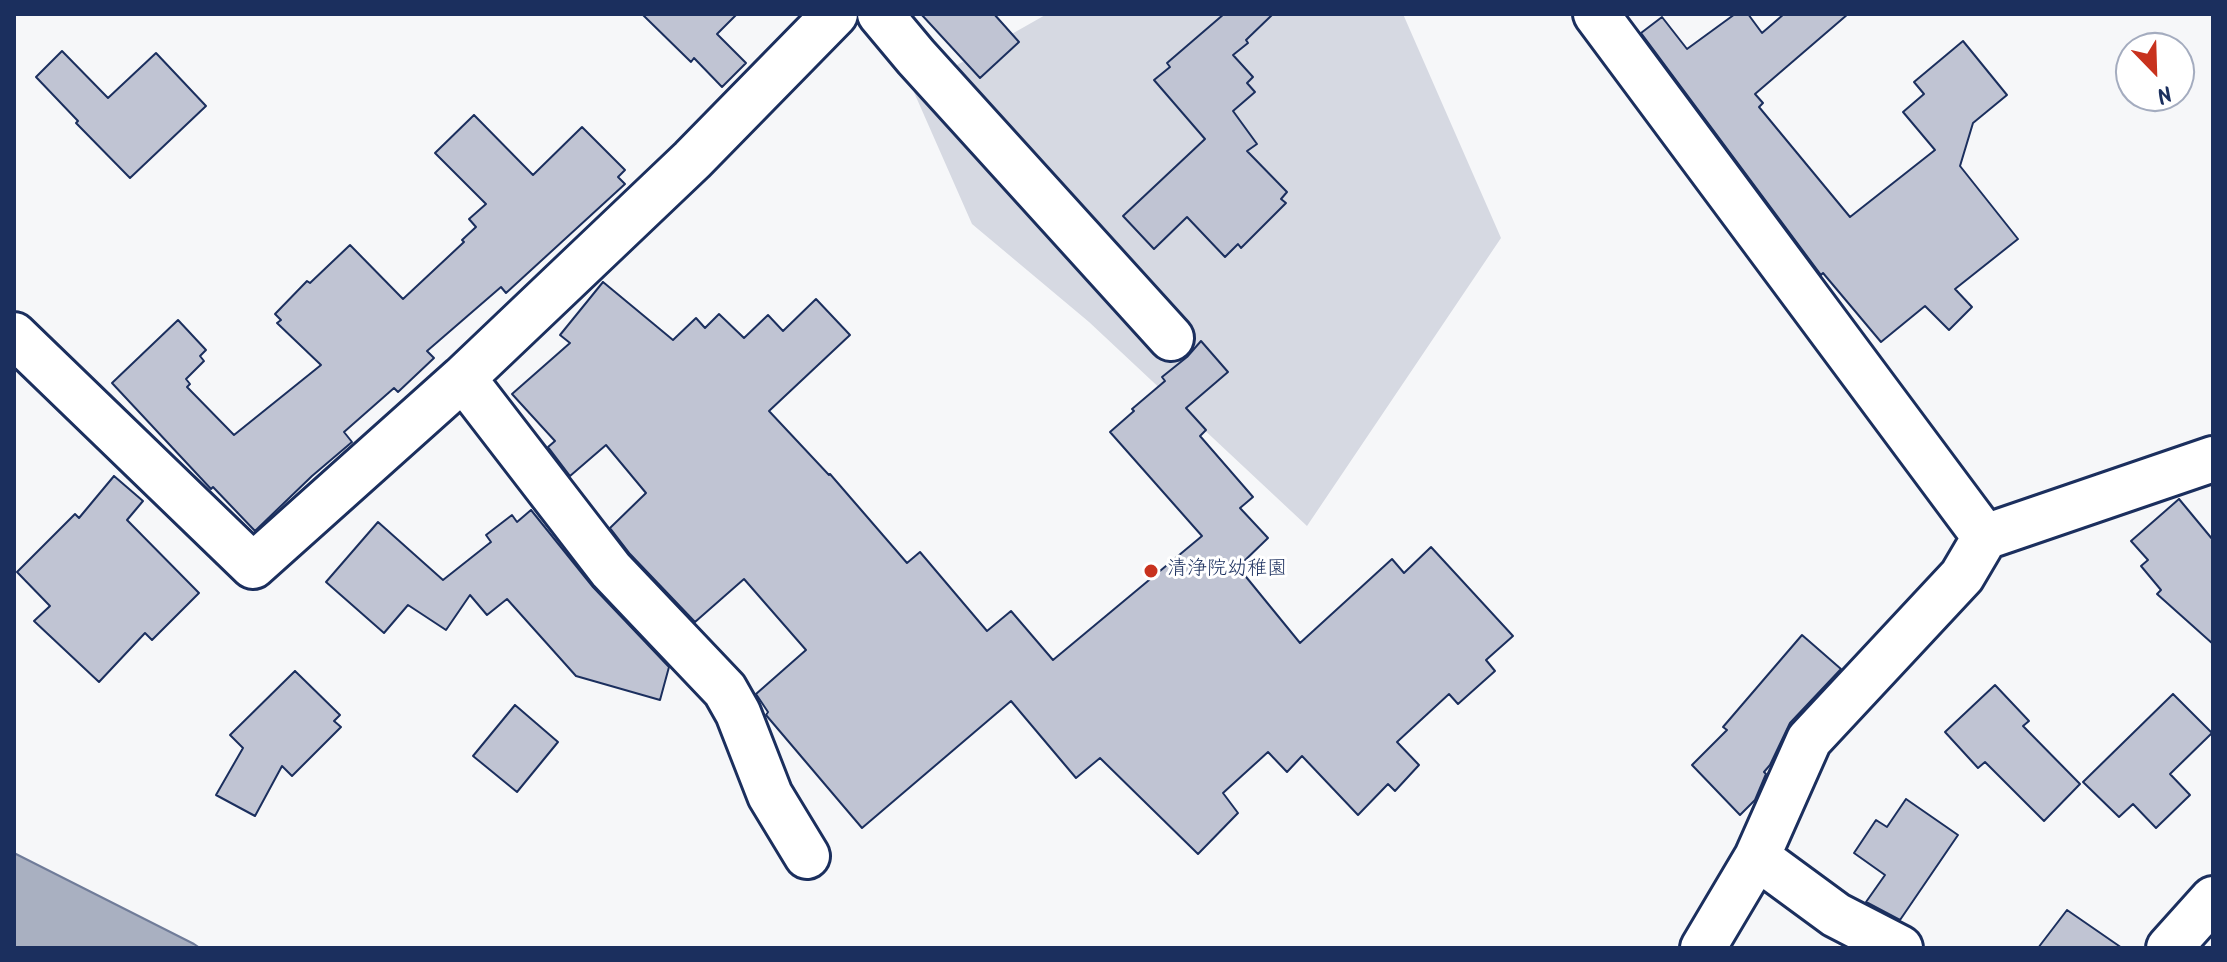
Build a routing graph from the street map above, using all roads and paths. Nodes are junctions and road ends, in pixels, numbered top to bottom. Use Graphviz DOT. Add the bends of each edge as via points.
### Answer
graph roads {
  1 [pos="835,14"];
  2 [pos="880,14"];
  3 [pos="1596,14"];
  4 [pos="14,335"];
  5 [pos="1171,338"];
  6 [pos="463,378"];
  7 [pos="2213,459"];
  8 [pos="1985,537"];
  9 [pos="807,856"];
  10 [pos="1757,857"];
  11 [pos="2213,899"];
  12 [pos="1703,948"];
  13 [pos="1900,948"];
  14 [pos="2169,948"];
  1 -- 6 [label="street" via="692,160"];
  2 -- 5 [label="street"];
  3 -- 8 [label="street"];
  4 -- 6 [label="street" via="253,566"];
  6 -- 9 [label="street" via="611,570 725,690 770,795"];
  7 -- 8 [label="street"];
  8 -- 10 [label="street" via="1962,576 1809,740"];
  10 -- 12 [label="street"];
  10 -- 13 [label="street" via="1836,915"];
  11 -- 14 [label="street"];
}
